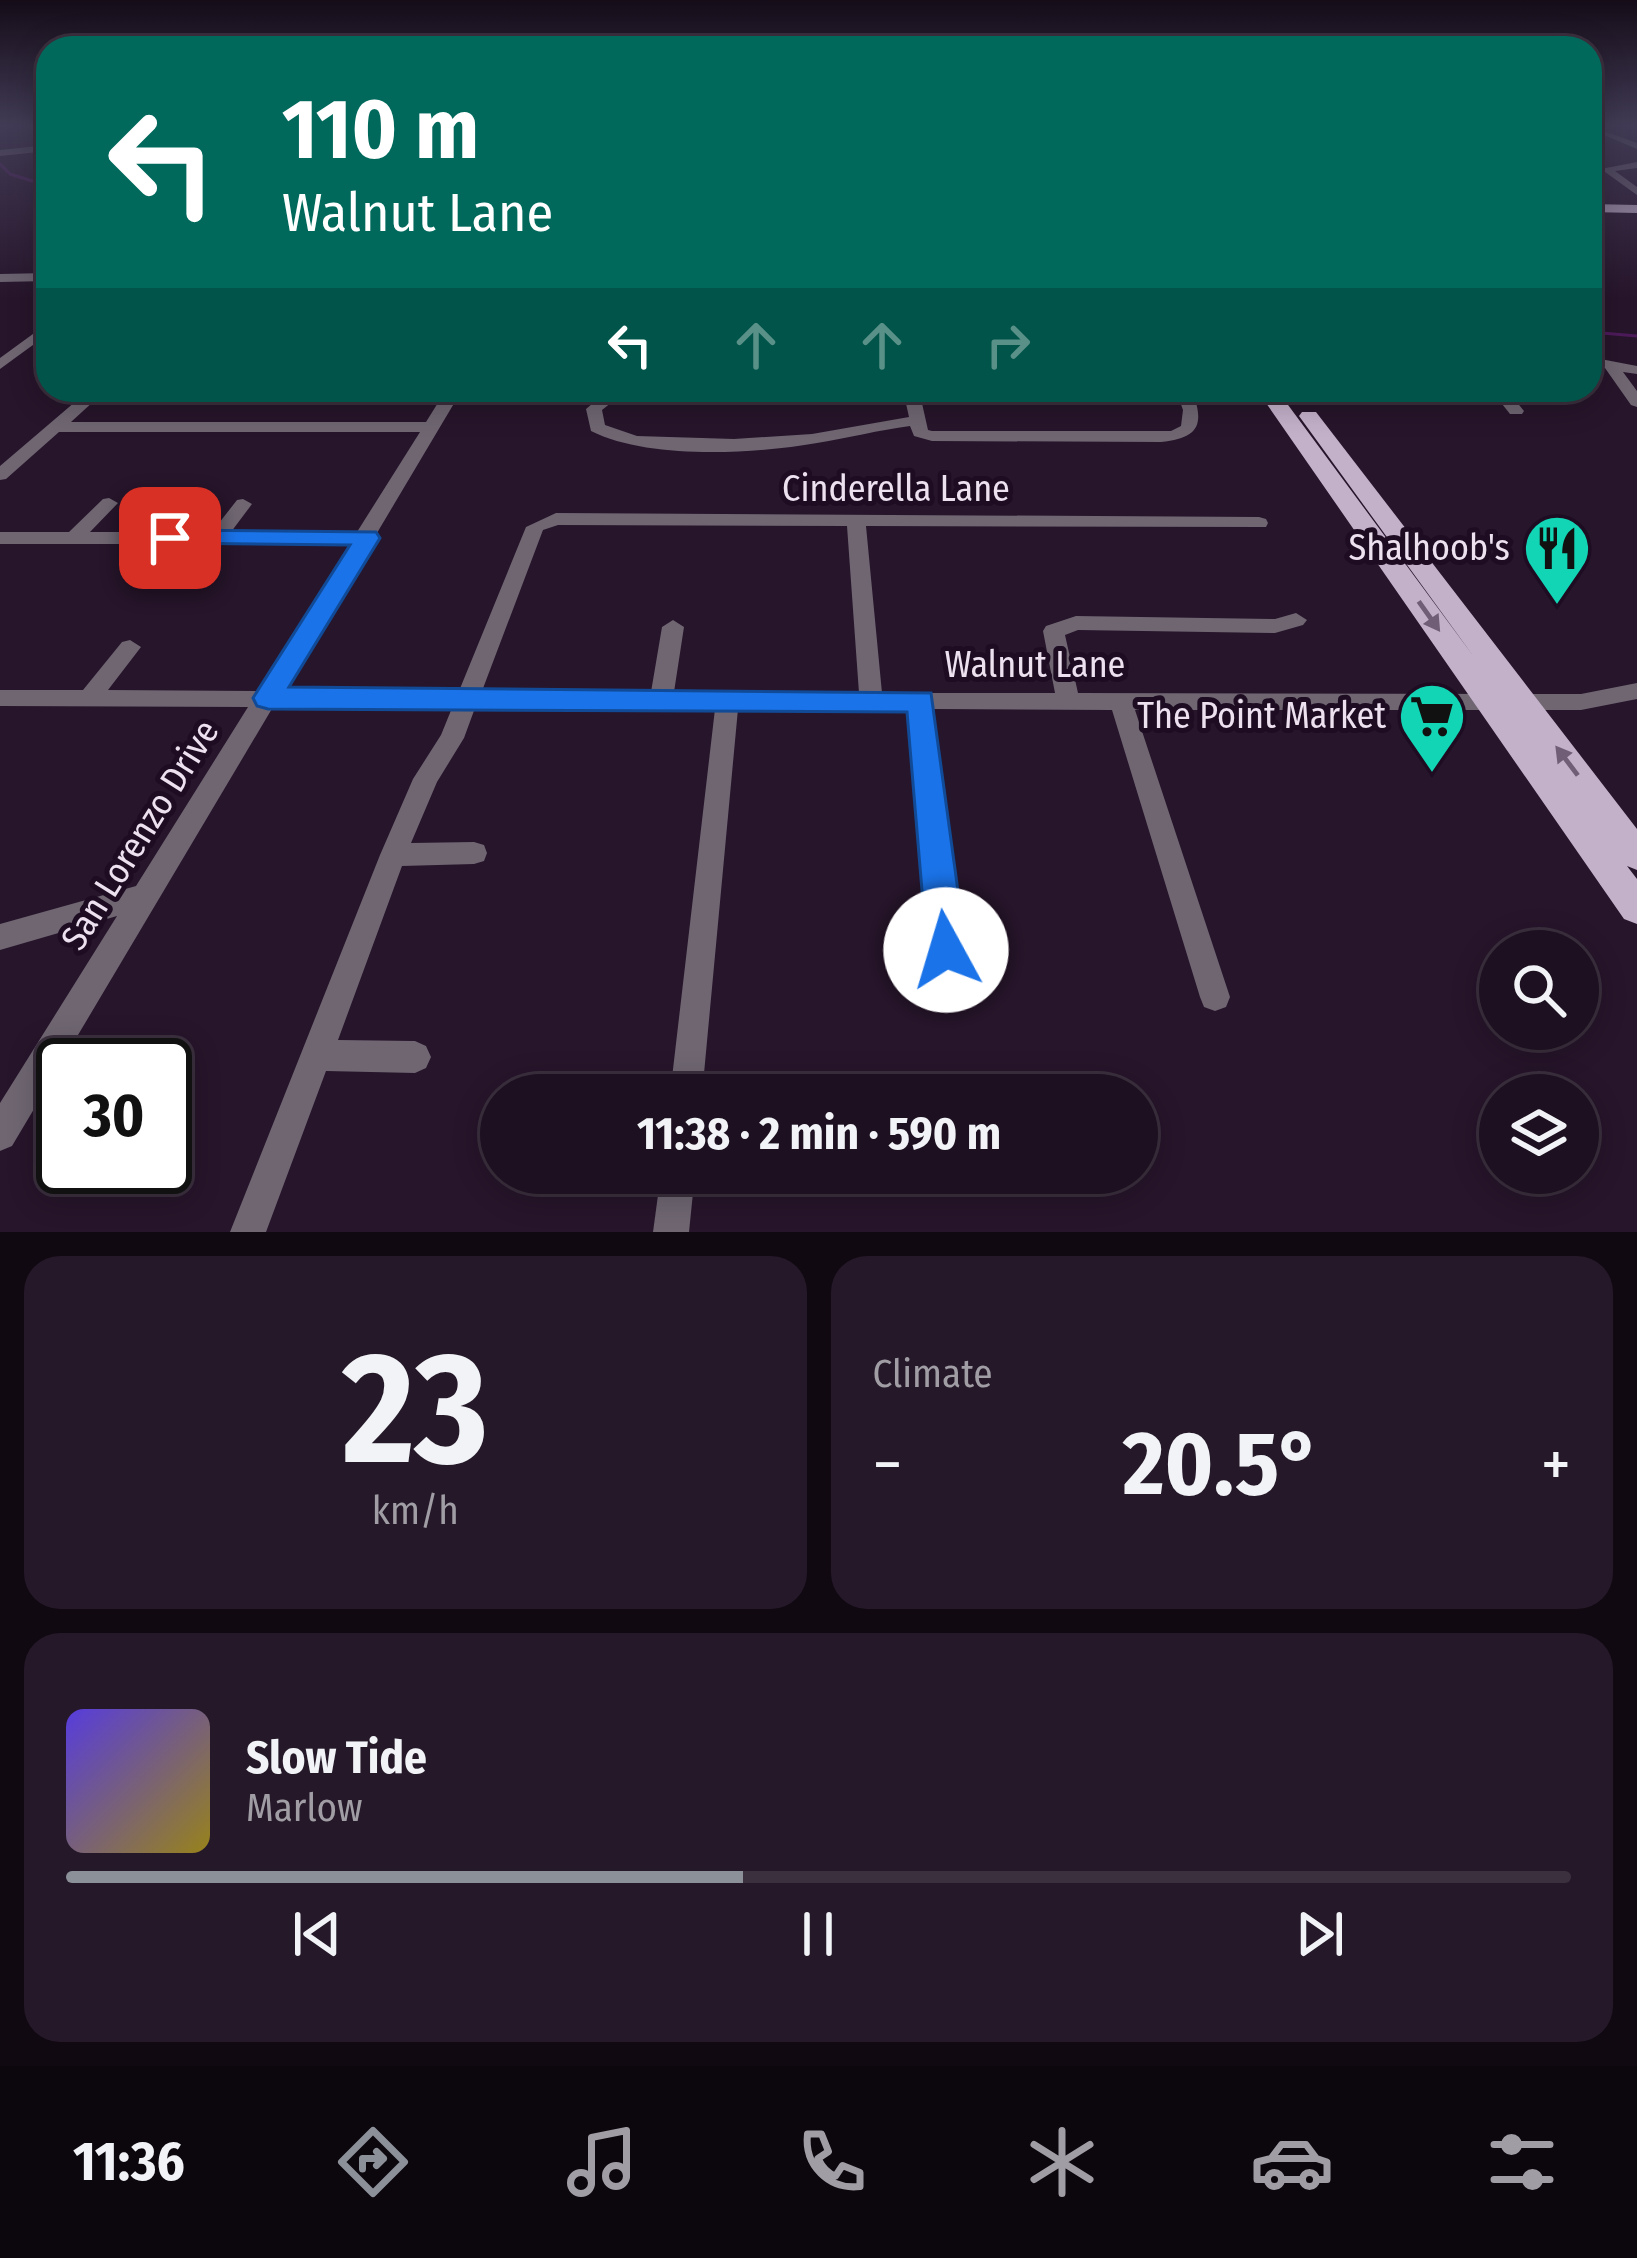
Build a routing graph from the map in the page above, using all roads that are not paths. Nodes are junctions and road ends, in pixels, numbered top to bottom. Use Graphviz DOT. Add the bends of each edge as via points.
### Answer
graph roads {
  1 [pos="1602,208"];
  2 [pos="1637,209"];
  3 [pos="36,277"];
  4 [pos="0,278"];
  5 [pos="36,336"];
  6 [pos="1602,363"];
  7 [pos="0,364"];
  8 [pos="1610,365"];
  9 [pos="1637,370"];
  10 [pos="84,402"];
  11 [pos="447,402"];
  12 [pos="603,402"];
  13 [pos="912,402"];
  14 [pos="1189,402"];
  15 [pos="1276,402"];
  16 [pos="1297,402"];
  17 [pos="1509,402"];
  18 [pos="1637,402"];
  19 [pos="1516,411"];
  20 [pos="915,421"];
  21 [pos="56,427"];
  22 [pos="432,428"];
  23 [pos="0,475"];
  24 [pos="109,503"];
  25 [pos="243,505"];
  26 [pos="856,522"];
  27 [pos="1258,523"];
  28 [pos="75,537"];
  29 [pos="0,538"];
  30 [pos="217,538"];
  31 [pos="367,538"];
  32 [pos="1296,620"];
  33 [pos="673,627"];
  34 [pos="130,647"];
  35 [pos="1637,691"];
  36 [pos="0,698"];
  37 [pos="89,698"];
  38 [pos="268,698"];
  39 [pos="467,700"];
  40 [pos="662,700"];
  41 [pos="1068,700"];
  42 [pos="871,701"];
  43 [pos="921,701"];
  44 [pos="1121,701"];
  45 [pos="727,702"];
  46 [pos="1506,703"];
  47 [pos="474,853"];
  48 [pos="393,855"];
  49 [pos="1637,855"];
  50 [pos="143,896"];
  51 [pos="1637,908"];
  52 [pos="0,937"];
  53 [pos="951,997"];
  54 [pos="1215,997"];
  55 [pos="316,1054"];
  56 [pos="415,1057"];
  57 [pos="688,1074"];
  58 [pos="0,1134"];
  59 [pos="676,1194"];
  60 [pos="248,1232"];
  61 [pos="671,1232"];
  1 -- 2 [label="main road"];
  3 -- 4 [label="street"];
  5 -- 7 [label="street"];
  6 -- 8 [label="street"];
  8 -- 9 [label="street"];
  8 -- 18 [label="street"];
  10 -- 21 [label="street"];
  11 -- 22 [label="street, San Lorenzo Drive"];
  12 -- 20 [label="street" via="594,409 597,428 649,444 808,440"];
  13 -- 20 [label="street"];
  14 -- 20 [label="street" via="1200,431 1161,437 949,437 920,433"];
  15 -- 46 [label="main road, one-way"];
  16 -- 46 [label="main road"];
  17 -- 19 [label="street"];
  21 -- 22 [label="street"];
  21 -- 23 [label="street"];
  22 -- 31 [label="street, San Lorenzo Drive"];
  24 -- 28 [label="street"];
  25 -- 30 [label="street"];
  26 -- 27 [label="street, Cinderella Lane"];
  26 -- 39 [label="street, Cinderella Lane" via="556,519 535,526"];
  26 -- 42 [label="street"];
  28 -- 29 [label="street"];
  28 -- 30 [label="street"];
  30 -- 31 [label="street"];
  31 -- 38 [label="street, San Lorenzo Drive"];
  32 -- 41 [label="street" via="1076,623 1054,631"];
  33 -- 40 [label="street"];
  34 -- 37 [label="street"];
  35 -- 46 [label="street, Walnut Lane"];
  36 -- 37 [label="street, Walnut Lane"];
  37 -- 38 [label="street, Walnut Lane"];
  38 -- 39 [label="street, Walnut Lane"];
  38 -- 50 [label="street, San Lorenzo Drive"];
  39 -- 40 [label="street, Walnut Lane"];
  39 -- 48 [label="street"];
  40 -- 45 [label="street, Walnut Lane"];
  41 -- 43 [label="street, Walnut Lane"];
  41 -- 44 [label="street, Walnut Lane"];
  42 -- 43 [label="street, Walnut Lane"];
  42 -- 45 [label="street, Walnut Lane"];
  43 -- 53 [label="street"];
  44 -- 46 [label="street, Walnut Lane"];
  44 -- 54 [label="street"];
  45 -- 57 [label="street"];
  49 -- 46 [label="main road, one-way"];
  46 -- 51 [label="main road"];
  47 -- 48 [label="street"];
  48 -- 55 [label="street"];
  50 -- 52 [label="street"];
  50 -- 58 [label="street, San Lorenzo Drive"];
  55 -- 56 [label="street"];
  55 -- 60 [label="street"];
  59 -- 61 [label="street"];
}
